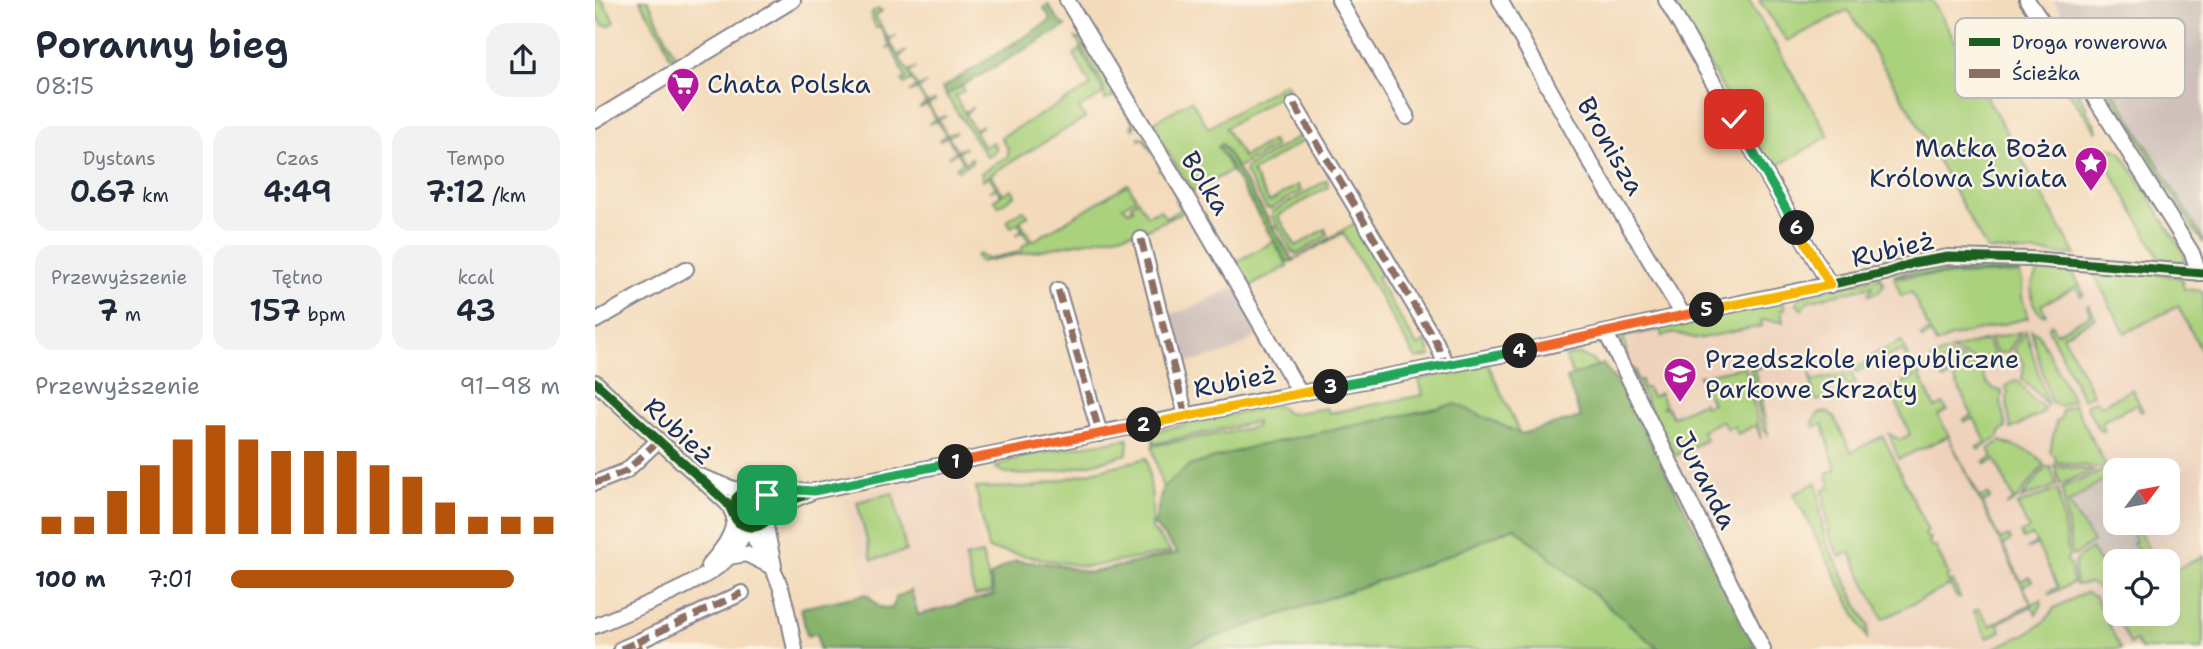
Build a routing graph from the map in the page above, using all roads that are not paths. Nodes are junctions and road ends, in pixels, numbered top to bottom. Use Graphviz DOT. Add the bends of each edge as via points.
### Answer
graph roads {
  1 [pos="793,0"];
  2 [pos="1067,0"];
  3 [pos="1339,0"];
  4 [pos="1500,0"];
  5 [pos="1666,0"];
  6 [pos="2027,0"];
  7 [pos="2040,18"];
  8 [pos="2095,98"];
  9 [pos="1294,104"];
  10 [pos="1407,117"];
  11 [pos="595,120"];
  12 [pos="1141,239"];
  13 [pos="686,269"];
  14 [pos="2201,273"];
  15 [pos="1830,285"];
  16 [pos="1058,290"];
  17 [pos="1683,315"];
  18 [pos="595,321"];
  19 [pos="1607,333"];
  20 [pos="1446,365"];
  21 [pos="595,382"];
  22 [pos="1300,393"];
  23 [pos="1186,416"];
  24 [pos="1100,434"];
  25 [pos="657,441"];
  26 [pos="698,475"];
  27 [pos="595,483"];
  28 [pos="746,490"];
  29 [pos="814,491"];
  30 [pos="765,494"];
  31 [pos="733,514"];
  32 [pos="769,516"];
  33 [pos="750,527"];
  34 [pos="729,557"];
  35 [pos="771,568"];
  36 [pos="702,576"];
  37 [pos="742,593"];
  38 [pos="595,626"];
  39 [pos="639,645"];
  40 [pos="621,649"];
  41 [pos="795,649"];
  42 [pos="1763,649"];
  1 -- 11 [label="street"];
  2 -- 22 [label="street, Bolka"];
  3 -- 10 [label="street"];
  4 -- 17 [label="street, Bronisza"];
  5 -- 15 [label="street"];
  6 -- 7 [label="street"];
  8 -- 14 [label="street"];
  9 -- 20 [label="street"];
  12 -- 23 [label="street, Rubież"];
  13 -- 18 [label="street"];
  14 -- 15 [label="street, Rubież" via="1948,257"];
  15 -- 17 [label="street, Rubież"];
  16 -- 24 [label="street"];
  17 -- 19 [label="street, Rubież"];
  19 -- 20 [label="street, Rubież"];
  19 -- 42 [label="street, Juranda"];
  20 -- 22 [label="street, Rubież"];
  21 -- 25 [label="street, Rubież"];
  22 -- 23 [label="street, Rubież"];
  23 -- 24 [label="street, Rubież"];
  24 -- 29 [label="street, Rubież"];
  25 -- 26 [label="street, Rubież"];
  25 -- 27 [label="street, Rubież" via="626,471"];
  26 -- 28 [label="street, Rubież"];
  26 -- 31 [label="street, Rubież"];
  28 -- 30 [label="street"];
  28 -- 31 [label="street" via="736,498"];
  29 -- 30 [label="street, Rubież"];
  29 -- 32 [label="street, Rubież" via="776,507"];
  30 -- 32 [label="street"];
  31 -- 33 [label="street"];
  31 -- 36 [label="street" via="727,541"];
  32 -- 33 [label="street" via="759,526"];
  32 -- 35 [label="street" via="765,527 775,563"];
  33 -- 34 [label="street"];
  33 -- 35 [label="street"];
  34 -- 35 [label="street" via="746,554"];
  34 -- 36 [label="street"];
  35 -- 41 [label="street"];
  36 -- 38 [label="street"];
  37 -- 39 [label="street"];
  39 -- 40 [label="street"];
}
